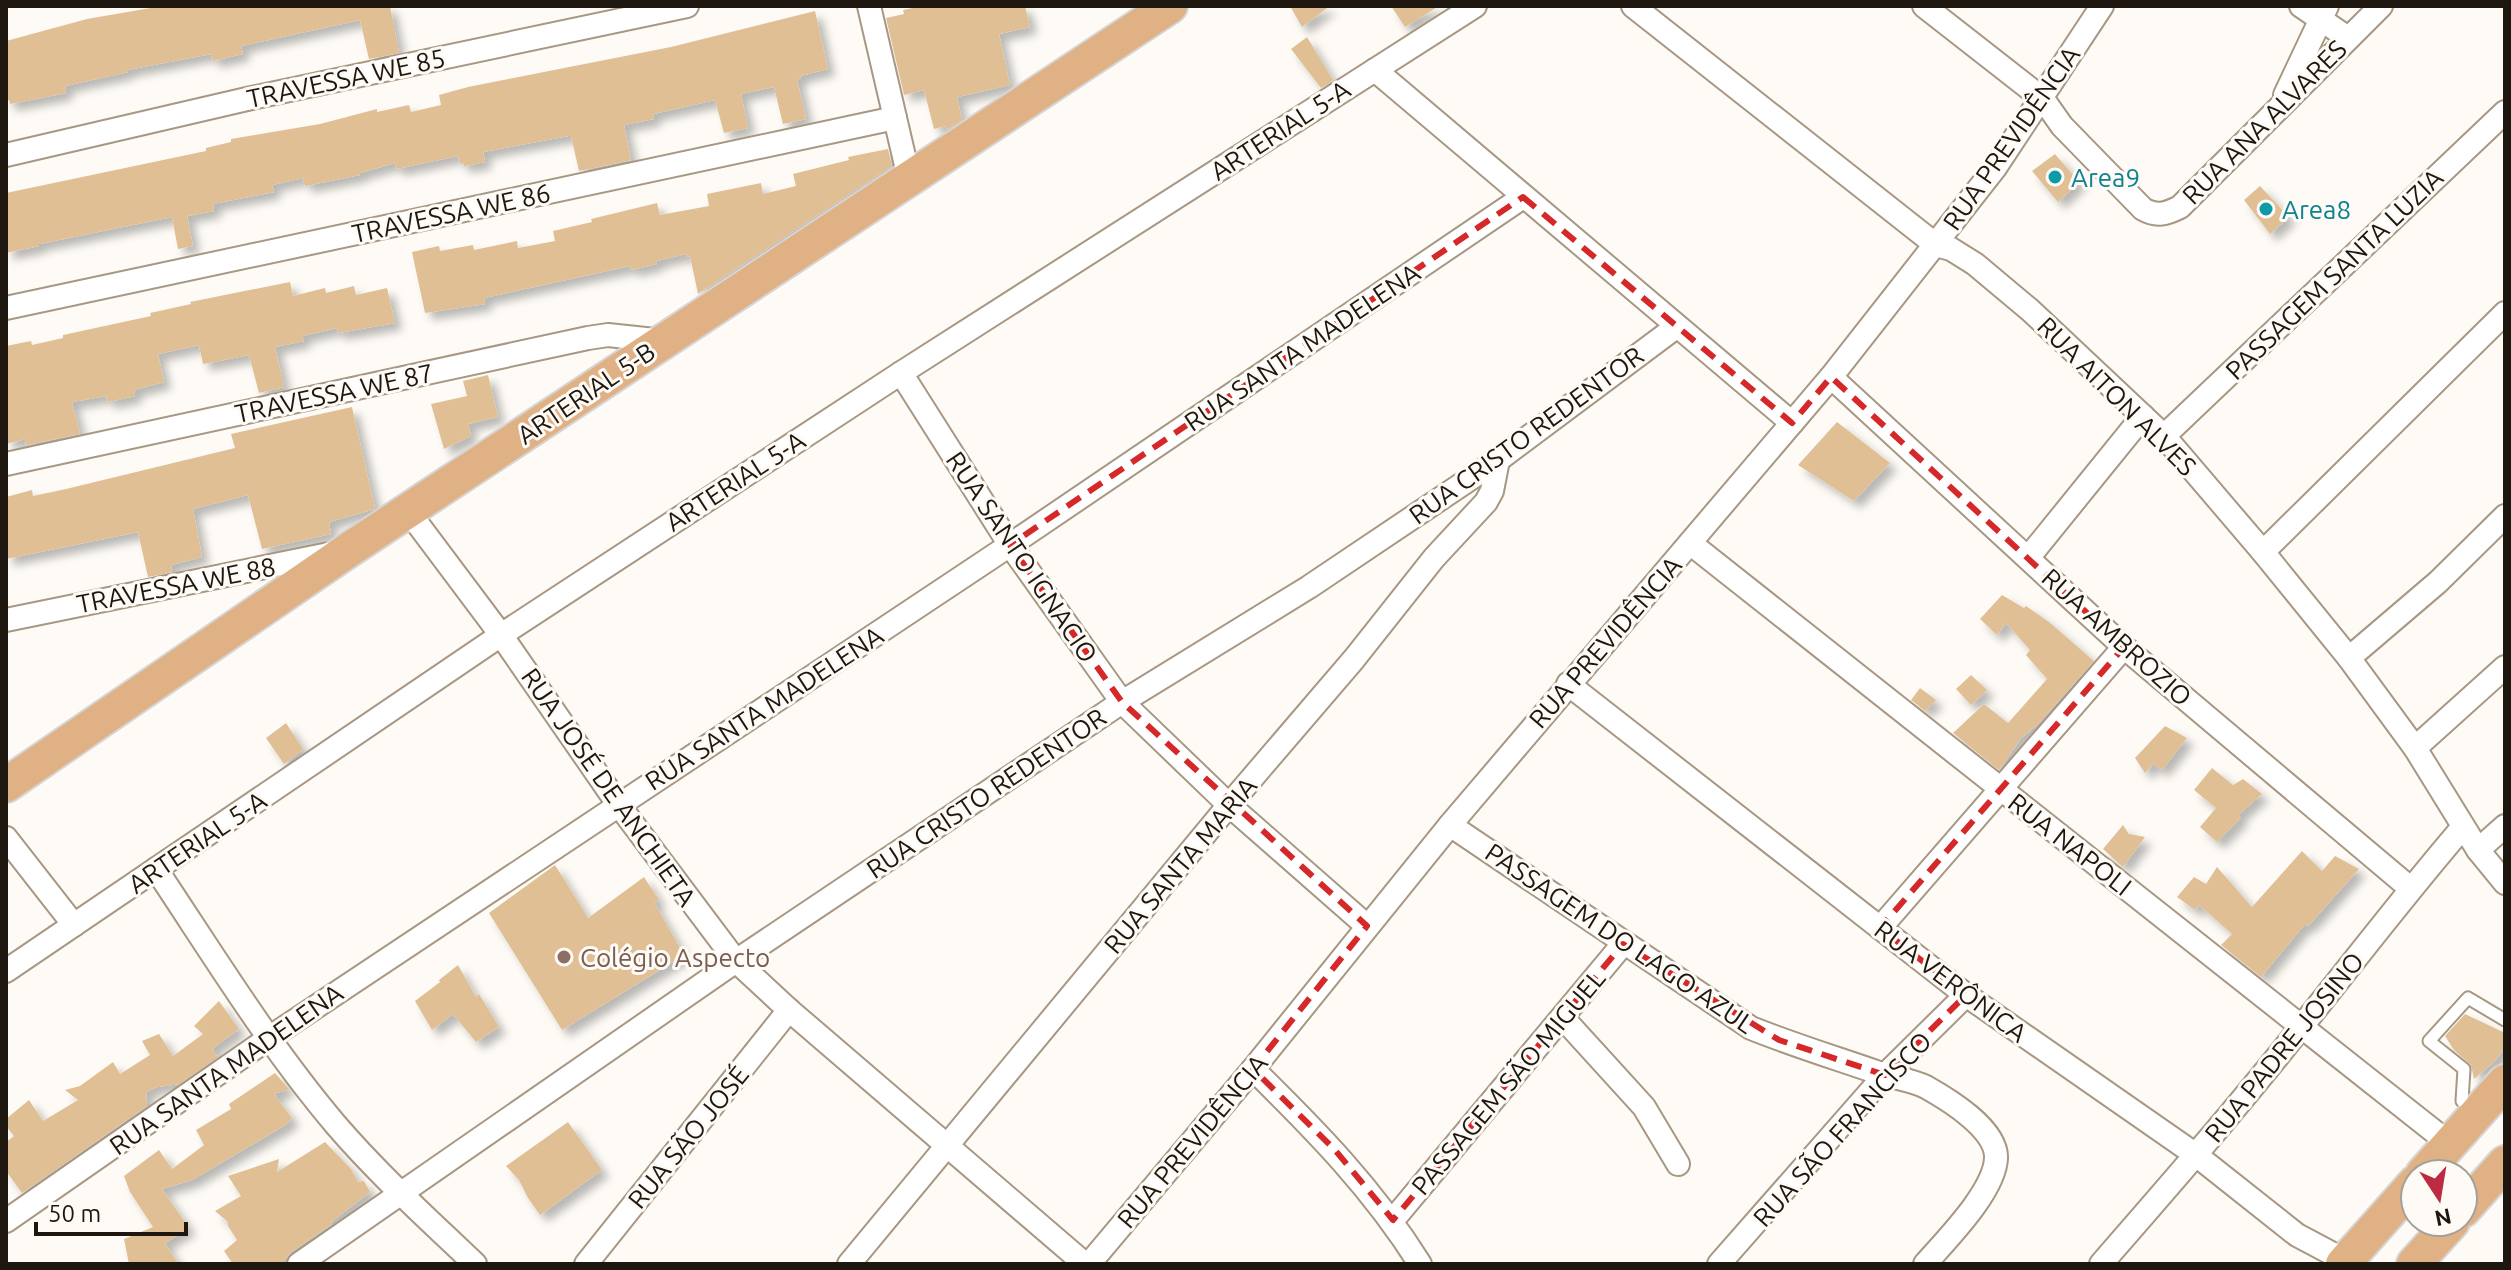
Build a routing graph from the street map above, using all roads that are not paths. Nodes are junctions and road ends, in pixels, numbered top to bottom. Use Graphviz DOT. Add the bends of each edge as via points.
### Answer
graph roads {
  1 [pos="687,6"];
  2 [pos="869,6"];
  3 [pos="1170,6"];
  4 [pos="1475,6"];
  5 [pos="1633,6"];
  6 [pos="1924,6"];
  7 [pos="2102,6"];
  8 [pos="2381,6"];
  9 [pos="2316,10"];
  10 [pos="2348,38"];
  11 [pos="1375,70"];
  12 [pos="2043,99"];
  13 [pos="2280,107"];
  14 [pos="2505,112"];
  15 [pos="895,118"];
  16 [pos="6,155"];
  17 [pos="909,178"];
  18 [pos="1523,197"];
  19 [pos="1936,245"];
  20 [pos="6,308"];
  21 [pos="2505,313"];
  22 [pos="1676,327"];
  23 [pos="664,341"];
  24 [pos="901,373"];
  25 [pos="1831,377"];
  26 [pos="2143,416"];
  27 [pos="1792,423"];
  28 [pos="2164,436"];
  29 [pos="1498,460"];
  30 [pos="6,464"];
  31 [pos="408,511"];
  32 [pos="2505,516"];
  33 [pos="1690,543"];
  34 [pos="1010,545"];
  35 [pos="347,551"];
  36 [pos="2263,552"];
  37 [pos="2028,558"];
  38 [pos="6,620"];
  39 [pos="501,635"];
  40 [pos="2124,647"];
  41 [pos="2349,658"];
  42 [pos="2505,667"];
  43 [pos="1568,684"];
  44 [pos="1122,702"];
  45 [pos="2415,748"];
  46 [pos="6,785"];
  47 [pos="2001,790"];
  48 [pos="618,804"];
  49 [pos="1229,805"];
  50 [pos="1450,825"];
  51 [pos="2505,826"];
  52 [pos="2463,827"];
  53 [pos="6,838"];
  54 [pos="2478,850"];
  55 [pos="156,869"];
  56 [pos="2505,883"];
  57 [pos="2410,888"];
  58 [pos="74,925"];
  59 [pos="1367,926"];
  60 [pos="1880,928"];
  61 [pos="1623,944"];
  62 [pos="736,961"];
  63 [pos="6,971"];
  64 [pos="1966,995"];
  65 [pos="789,1010"];
  66 [pos="1563,1018"];
  67 [pos="2505,1020"];
  68 [pos="2302,1027"];
  69 [pos="269,1038"];
  70 [pos="1253,1069"];
  71 [pos="1885,1075"];
  72 [pos="2505,1082"];
  73 [pos="2462,1101"];
  74 [pos="2450,1144"];
  75 [pos="948,1145"];
  76 [pos="2196,1155"];
  77 [pos="2437,1158"];
  78 [pos="2505,1163"];
  79 [pos="1678,1164"];
  80 [pos="2479,1192"];
  81 [pos="401,1194"];
  82 [pos="2399,1201"];
  83 [pos="1393,1220"];
  84 [pos="6,1221"];
  85 [pos="2438,1238"];
  86 [pos="2345,1262"];
  87 [pos="299,1264"];
  88 [pos="475,1264"];
  89 [pos="586,1264"];
  90 [pos="849,1264"];
  91 [pos="1087,1264"];
  92 [pos="1420,1264"];
  93 [pos="1719,1264"];
  94 [pos="1925,1264"];
  95 [pos="2101,1264"];
  96 [pos="2414,1264"];
  1 -- 16 [label="street, TRAVESSA WE 85"];
  2 -- 15 [label="street"];
  3 -- 17 [label="main road, ARTERIAL 5-B"];
  4 -- 11 [label="street, ARTERIAL 5-A"];
  5 -- 19 [label="street, RUA AITON ALVES"];
  6 -- 12 [label="street, RUA ANA ALVARES"];
  7 -- 12 [label="street, RUA PREVIDÊNCIA"];
  8 -- 10 [label="street, RUA ANA ALVARES"];
  9 -- 10 [label="street"];
  9 -- 13 [label="street"];
  10 -- 13 [label="street, RUA ANA ALVARES"];
  11 -- 18 [label="street"];
  11 -- 24 [label="street, ARTERIAL 5-A"];
  12 -- 13 [label="street, RUA ANA ALVARES" via="2062,126 2143,209 2158,215 2180,207"];
  12 -- 19 [label="street, RUA PREVIDÊNCIA"];
  14 -- 28 [label="street, PASSAGEM SANTA LUZIA"];
  15 -- 17 [label="street"];
  15 -- 20 [label="street, TRAVESSA WE 86"];
  17 -- 23 [label="main road, ARTERIAL 5-B"];
  18 -- 22 [label="street"];
  18 -- 34 [label="street, RUA SANTA MADELENA"];
  19 -- 25 [label="street, RUA PREVIDÊNCIA"];
  19 -- 26 [label="street, RUA AITON ALVES" via="1975,264"];
  21 -- 36 [label="street"];
  22 -- 27 [label="street"];
  22 -- 29 [label="street, RUA CRISTO REDENTOR"];
  23 -- 30 [label="street, TRAVESSA WE 87" via="588,338"];
  23 -- 31 [label="main road, ARTERIAL 5-B"];
  24 -- 34 [label="street, RUA SANTO IGNACIO"];
  24 -- 39 [label="street, ARTERIAL 5-A"];
  25 -- 27 [label="street, RUA PREVIDÊNCIA"];
  25 -- 37 [label="street, RUA AMBROZIO"];
  26 -- 28 [label="street, RUA AITON ALVES"];
  26 -- 37 [label="street"];
  27 -- 33 [label="street, RUA PREVIDÊNCIA"];
  28 -- 36 [label="street, RUA AITON ALVES"];
  29 -- 44 [label="street, RUA CRISTO REDENTOR" via="1309,587"];
  29 -- 49 [label="street, RUA SANTA MARIA" via="1486,502"];
  31 -- 35 [label="main road, ARTERIAL 5-B"];
  31 -- 39 [label="street, RUA JOSÉ DE ANCHIETA"];
  32 -- 41 [label="street"];
  33 -- 43 [label="street, RUA PREVIDÊNCIA"];
  33 -- 47 [label="street, RUA NAPOLI"];
  34 -- 44 [label="street, RUA SANTO IGNACIO"];
  34 -- 48 [label="street, RUA SANTA MADELENA"];
  35 -- 38 [label="street, TRAVESSA WE 88"];
  35 -- 46 [label="main road, ARTERIAL 5-B"];
  36 -- 41 [label="street, RUA AITON ALVES"];
  37 -- 40 [label="street, RUA AMBROZIO"];
  39 -- 48 [label="street, RUA JOSÉ DE ANCHIETA"];
  39 -- 55 [label="street, ARTERIAL 5-A"];
  40 -- 47 [label="street"];
  40 -- 57 [label="street, RUA AMBROZIO"];
  41 -- 45 [label="street, RUA AITON ALVES"];
  42 -- 45 [label="street"];
  43 -- 50 [label="street, RUA PREVIDÊNCIA"];
  43 -- 60 [label="street, RUA VERÔNICA"];
  44 -- 49 [label="street, RUA SANTO IGNACIO"];
  44 -- 62 [label="street, RUA CRISTO REDENTOR"];
  45 -- 52 [label="street, RUA AITON ALVES"];
  47 -- 60 [label="street"];
  47 -- 68 [label="street, RUA NAPOLI"];
  48 -- 62 [label="street, RUA JOSÉ DE ANCHIETA"];
  48 -- 69 [label="street, RUA SANTA MADELENA"];
  49 -- 59 [label="street, RUA SANTO IGNACIO"];
  49 -- 75 [label="street, RUA SANTA MARIA"];
  50 -- 59 [label="street, RUA PREVIDÊNCIA"];
  50 -- 61 [label="street, PASSAGEM DO LAGO AZUL"];
  51 -- 54 [label="street"];
  52 -- 54 [label="street, RUA AITON ALVES"];
  52 -- 57 [label="street, RUA PADRE JOSINO"];
  53 -- 58 [label="street"];
  54 -- 56 [label="street, RUA AITON ALVES"];
  55 -- 58 [label="street, ARTERIAL 5-A"];
  55 -- 69 [label="street"];
  57 -- 68 [label="street, RUA PADRE JOSINO"];
  58 -- 63 [label="street, ARTERIAL 5-A"];
  59 -- 70 [label="street, RUA PREVIDÊNCIA"];
  60 -- 64 [label="street, RUA VERÔNICA"];
  61 -- 66 [label="street, PASSAGEM SÃO MIGUEL"];
  61 -- 71 [label="street, PASSAGEM DO LAGO AZUL" via="1751,1028"];
  62 -- 65 [label="street, RUA JOSÉ DE ANCHIETA"];
  62 -- 81 [label="street, RUA CRISTO REDENTOR"];
  64 -- 71 [label="street, RUA SÃO FRANCISCO"];
  64 -- 76 [label="street, RUA VERÔNICA"];
  65 -- 75 [label="street, RUA JOSÉ DE ANCHIETA"];
  65 -- 89 [label="street, RUA SÃO JOSÉ"];
  66 -- 79 [label="street" via="1644,1107"];
  66 -- 83 [label="street, PASSAGEM SÃO MIGUEL"];
  67 -- 73 [label="lane" via="2468,998 2429,1041 2464,1069"];
  68 -- 74 [label="street, RUA NAPOLI"];
  68 -- 76 [label="street, RUA PADRE JOSINO"];
  69 -- 81 [label="street" via="337,1126"];
  69 -- 84 [label="street, RUA SANTA MADELENA"];
  70 -- 83 [label="street" via="1335,1150"];
  70 -- 91 [label="street, RUA PREVIDÊNCIA"];
  71 -- 93 [label="street, RUA SÃO FRANCISCO"];
  71 -- 94 [label="street, PASSAGEM DO LAGO AZUL" via="1923,1086 1979,1124 1994,1143 1992,1178"];
  72 -- 74 [label="main road"];
  74 -- 77 [label="main road"];
  75 -- 90 [label="street, RUA SANTA MARIA"];
  75 -- 91 [label="street, RUA JOSÉ DE ANCHIETA"];
  76 -- 86 [label="street, RUA VERÔNICA" via="2297,1235"];
  76 -- 95 [label="street, RUA PADRE JOSINO"];
  78 -- 80 [label="main road"];
  81 -- 87 [label="street, RUA CRISTO REDENTOR"];
  81 -- 88 [label="street"];
  82 -- 86 [label="main road"];
  83 -- 92 [label="street"];
  85 -- 96 [label="main road"];
}
